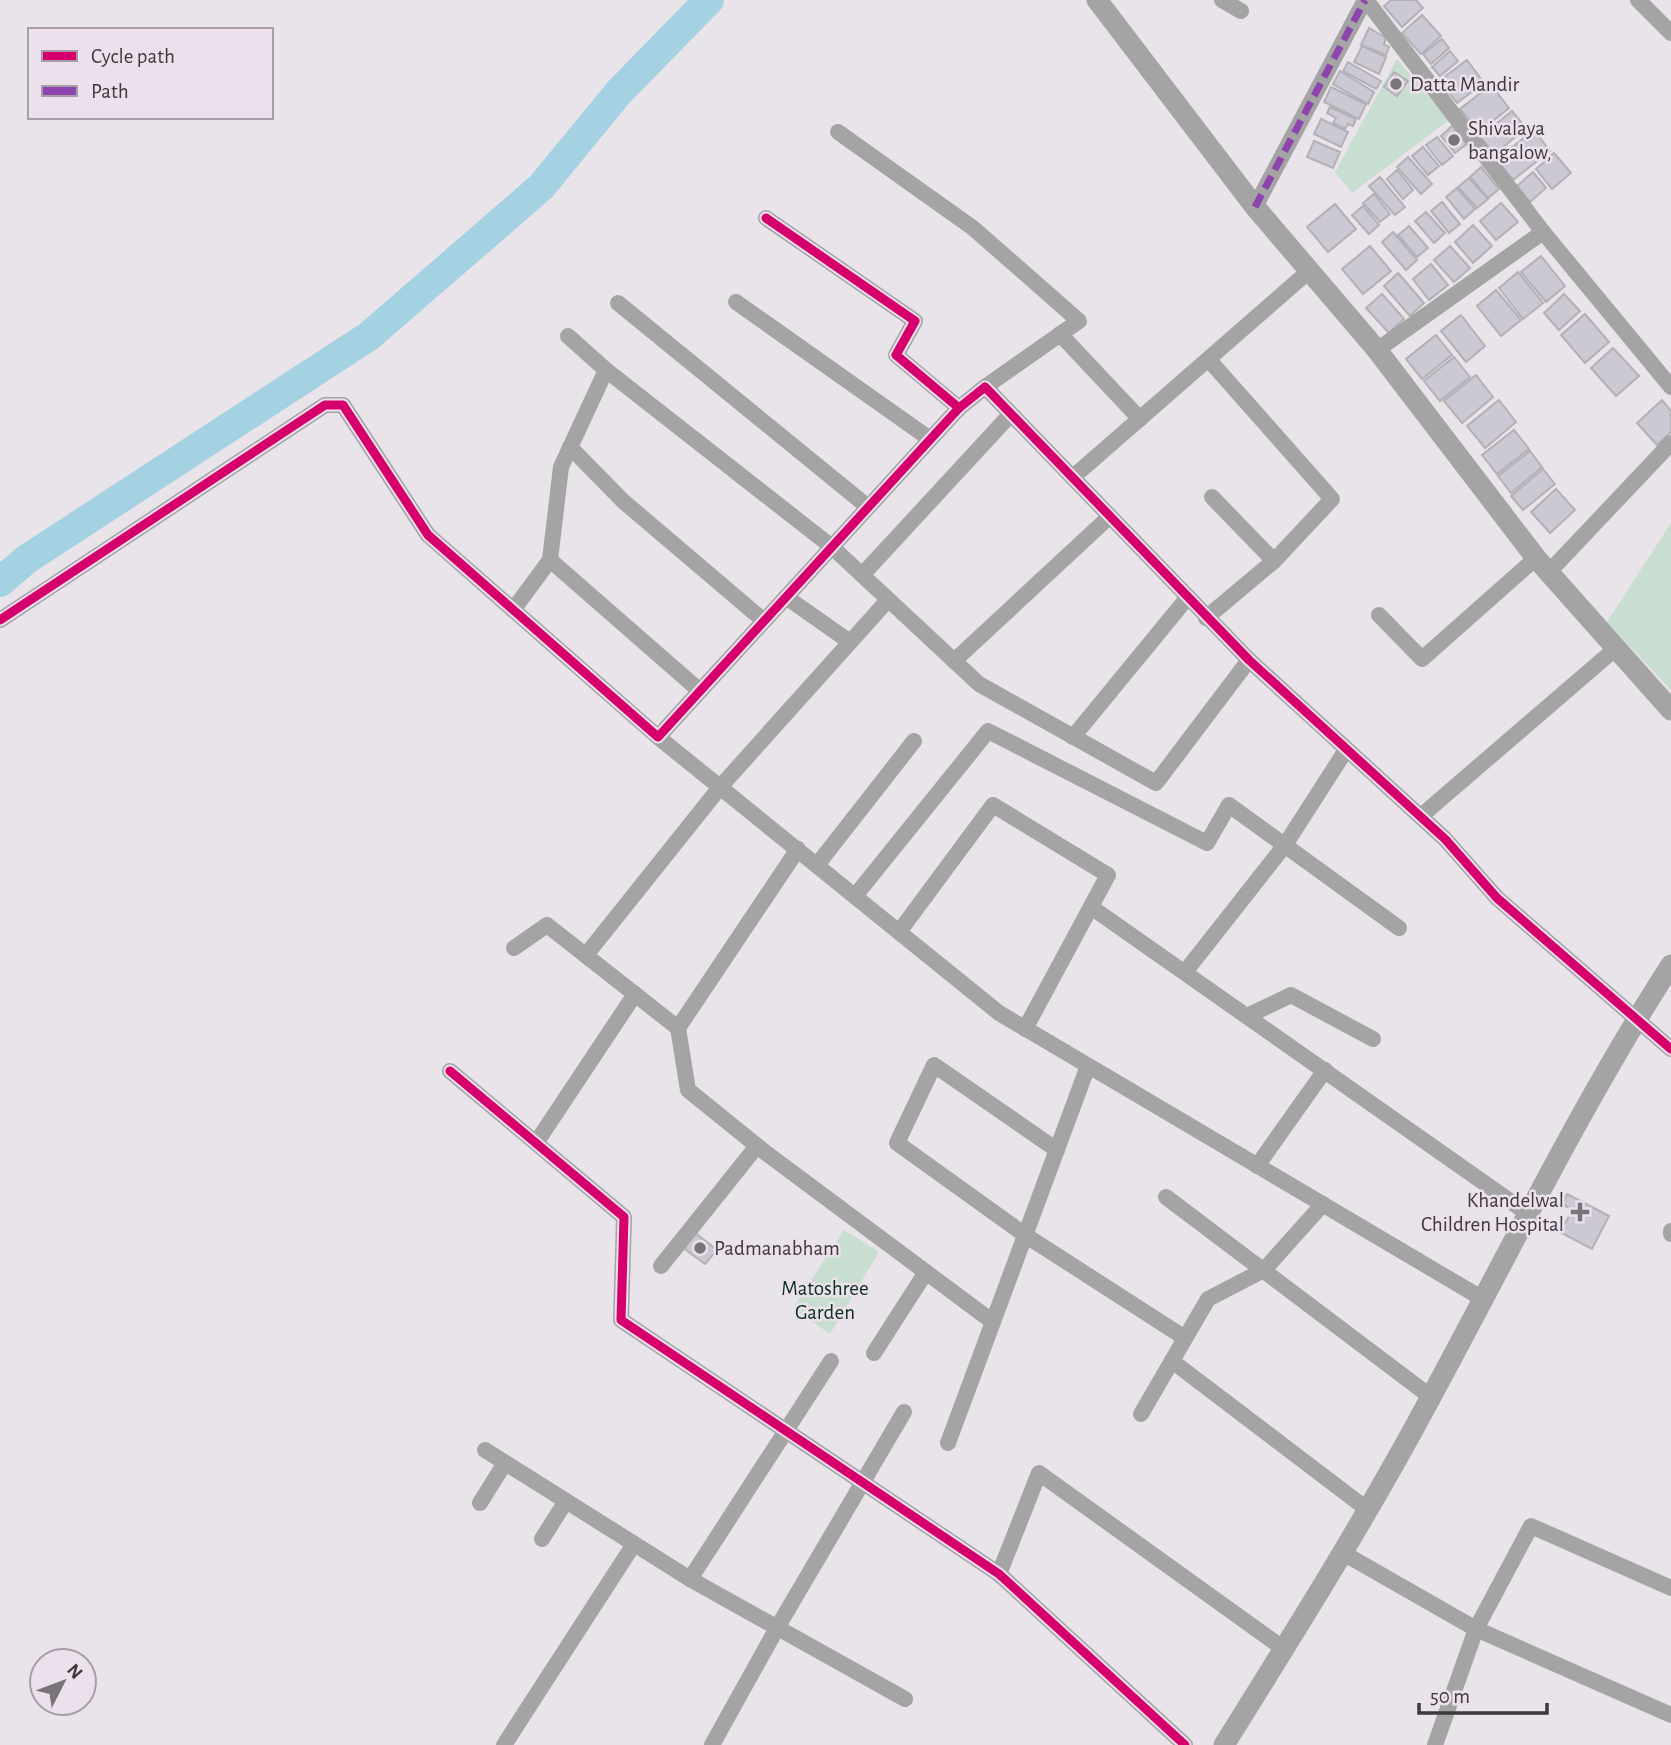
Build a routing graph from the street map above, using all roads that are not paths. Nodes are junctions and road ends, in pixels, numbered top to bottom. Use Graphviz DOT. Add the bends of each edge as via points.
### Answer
graph roads {
  1 [pos="1097,0"];
  2 [pos="1222,0"];
  3 [pos="1365,0"];
  4 [pos="1637,0"];
  5 [pos="1241,11"];
  6 [pos="1671,33"];
  7 [pos="838,132"];
  8 [pos="1255,207"];
  9 [pos="766,218"];
  10 [pos="1542,232"];
  11 [pos="1310,271"];
  12 [pos="736,302"];
  13 [pos="618,303"];
  14 [pos="1060,334"];
  15 [pos="568,336"];
  16 [pos="1377,350"];
  17 [pos="1209,360"];
  18 [pos="606,370"];
  19 [pos="985,387"];
  20 [pos="1671,387"];
  21 [pos="959,408"];
  22 [pos="1010,415"];
  23 [pos="1140,419"];
  24 [pos="930,439"];
  25 [pos="1671,443"];
  26 [pos="570,447"];
  27 [pos="1073,477"];
  28 [pos="1212,497"];
  29 [pos="868,507"];
  30 [pos="1108,518"];
  31 [pos="832,547"];
  32 [pos="550,560"];
  33 [pos="1274,561"];
  34 [pos="1543,565"];
  35 [pos="863,574"];
  36 [pos="786,597"];
  37 [pos="1188,597"];
  38 [pos="888,600"];
  39 [pos="513,610"];
  40 [pos="1379,615"];
  41 [pos="1206,618"];
  42 [pos="0,620"];
  43 [pos="764,621"];
  44 [pos="850,642"];
  45 [pos="1615,649"];
  46 [pos="1249,660"];
  47 [pos="954,661"];
  48 [pos="700,691"];
  49 [pos="1671,710"];
  50 [pos="658,737"];
  51 [pos="1073,737"];
  52 [pos="914,741"];
  53 [pos="1346,750"];
  54 [pos="721,786"];
  55 [pos="1421,816"];
  56 [pos="1284,845"];
  57 [pos="798,849"];
  58 [pos="817,865"];
  59 [pos="855,896"];
  60 [pos="1091,907"];
  61 [pos="1399,928"];
  62 [pos="899,932"];
  63 [pos="514,948"];
  64 [pos="586,955"];
  65 [pos="1671,965"];
  66 [pos="1185,972"];
  67 [pos="635,994"];
  68 [pos="1247,1016"];
  69 [pos="1636,1019"];
  70 [pos="678,1028"];
  71 [pos="1025,1029"];
  72 [pos="1373,1039"];
  73 [pos="1671,1049"];
  74 [pos="1088,1066"];
  75 [pos="1325,1070"];
  76 [pos="450,1071"];
  77 [pos="536,1143"];
  78 [pos="757,1146"];
  79 [pos="1057,1150"];
  80 [pos="1258,1166"];
  81 [pos="1166,1197"];
  82 [pos="1323,1204"];
  83 [pos="1527,1213"];
  84 [pos="1026,1235"];
  85 [pos="661,1266"];
  86 [pos="1264,1270"];
  87 [pos="926,1272"];
  88 [pos="1482,1299"];
  89 [pos="993,1322"];
  90 [pos="1185,1338"];
  91 [pos="874,1353"];
  92 [pos="831,1361"];
  93 [pos="1172,1361"];
  94 [pos="1431,1396"];
  95 [pos="904,1412"];
  96 [pos="1141,1414"];
  97 [pos="786,1431"];
  98 [pos="948,1443"];
  99 [pos="485,1450"];
  100 [pos="505,1462"];
  101 [pos="862,1482"];
  102 [pos="566,1501"];
  103 [pos="480,1503"];
  104 [pos="1368,1510"];
  105 [pos="542,1539"];
  106 [pos="634,1544"];
  107 [pos="1343,1553"];
  108 [pos="999,1574"];
  109 [pos="690,1579"];
  110 [pos="1671,1588"];
  111 [pos="777,1628"];
  112 [pos="1476,1629"];
  113 [pos="1284,1649"];
  114 [pos="905,1699"];
  115 [pos="1671,1716"];
  116 [pos="504,1745"];
  117 [pos="712,1745"];
  118 [pos="1185,1745"];
  119 [pos="1224,1745"];
  120 [pos="1435,1745"];
  1 -- 8 [label="street"];
  2 -- 5 [label="street"];
  3 -- 8 [label="street"];
  3 -- 10 [label="street"];
  4 -- 6 [label="street"];
  7 -- 14 [label="street" via="974,228 1079,321"];
  8 -- 11 [label="street"];
  9 -- 21 [label="street" via="915,321 896,355"];
  10 -- 16 [label="street"];
  10 -- 20 [label="street"];
  11 -- 16 [label="street"];
  11 -- 17 [label="street"];
  12 -- 24 [label="street"];
  13 -- 29 [label="street"];
  14 -- 19 [label="street"];
  14 -- 23 [label="street"];
  15 -- 18 [label="street"];
  16 -- 34 [label="street"];
  17 -- 23 [label="street"];
  17 -- 33 [label="street" via="1332,499"];
  18 -- 26 [label="street"];
  18 -- 31 [label="street"];
  19 -- 21 [label="street"];
  19 -- 22 [label="street"];
  21 -- 24 [label="street"];
  22 -- 27 [label="street"];
  22 -- 35 [label="street"];
  23 -- 27 [label="street"];
  24 -- 29 [label="street"];
  25 -- 34 [label="street"];
  26 -- 32 [label="street" via="561,467"];
  26 -- 43 [label="street" via="623,501"];
  27 -- 30 [label="street"];
  28 -- 33 [label="street"];
  29 -- 31 [label="street"];
  30 -- 37 [label="street"];
  30 -- 47 [label="street"];
  31 -- 35 [label="street"];
  31 -- 36 [label="street"];
  32 -- 39 [label="street"];
  32 -- 48 [label="street"];
  33 -- 41 [label="street"];
  34 -- 40 [label="street" via="1422,659"];
  34 -- 45 [label="street"];
  35 -- 38 [label="street"];
  36 -- 43 [label="street"];
  36 -- 44 [label="street"];
  37 -- 41 [label="street"];
  37 -- 51 [label="street"];
  38 -- 44 [label="street"];
  38 -- 47 [label="street"];
  39 -- 42 [label="street" via="428,535 342,405 325,405"];
  39 -- 50 [label="street"];
  41 -- 46 [label="street"];
  43 -- 48 [label="street"];
  44 -- 54 [label="street"];
  45 -- 49 [label="street"];
  45 -- 55 [label="street"];
  46 -- 51 [label="street" via="1156,783"];
  46 -- 53 [label="street"];
  47 -- 51 [label="street" via="979,684"];
  48 -- 50 [label="street"];
  50 -- 54 [label="street"];
  52 -- 58 [label="street"];
  53 -- 55 [label="street"];
  53 -- 56 [label="street"];
  54 -- 57 [label="street"];
  54 -- 64 [label="street"];
  55 -- 69 [label="street" via="1497,898"];
  56 -- 59 [label="street" via="1229,805 1208,843 988,732"];
  56 -- 61 [label="street"];
  56 -- 66 [label="street"];
  57 -- 58 [label="street"];
  57 -- 70 [label="street"];
  58 -- 59 [label="street"];
  59 -- 62 [label="street"];
  60 -- 62 [label="street" via="1108,875 993,805"];
  60 -- 66 [label="street"];
  60 -- 71 [label="street"];
  62 -- 71 [label="street"];
  63 -- 64 [label="street" via="547,925"];
  64 -- 67 [label="street"];
  65 -- 69 [label="street"];
  66 -- 68 [label="street"];
  67 -- 70 [label="street"];
  67 -- 77 [label="street"];
  68 -- 72 [label="street" via="1291,995"];
  68 -- 75 [label="street"];
  69 -- 73 [label="street"];
  69 -- 83 [label="street"];
  70 -- 78 [label="street" via="688,1090"];
  71 -- 74 [label="street"];
  74 -- 79 [label="street"];
  74 -- 80 [label="street"];
  75 -- 80 [label="street"];
  75 -- 83 [label="street"];
  76 -- 77 [label="street"];
  77 -- 97 [label="street" via="624,1217 621,1320"];
  78 -- 85 [label="street"];
  78 -- 87 [label="street"];
  79 -- 84 [label="street"];
  79 -- 84 [label="street" via="934,1065 897,1143"];
  80 -- 82 [label="street"];
  81 -- 86 [label="street"];
  82 -- 86 [label="street"];
  82 -- 88 [label="street"];
  83 -- 88 [label="street"];
  84 -- 89 [label="street"];
  84 -- 90 [label="street"];
  86 -- 90 [label="street" via="1208,1299"];
  86 -- 94 [label="street"];
  87 -- 89 [label="street"];
  87 -- 91 [label="street"];
  88 -- 94 [label="street"];
  89 -- 98 [label="street"];
  90 -- 93 [label="street"];
  92 -- 97 [label="street"];
  93 -- 96 [label="street"];
  93 -- 104 [label="street"];
  94 -- 104 [label="street"];
  95 -- 101 [label="street"];
  97 -- 101 [label="street"];
  97 -- 109 [label="street"];
  99 -- 100 [label="street"];
  100 -- 102 [label="street"];
  100 -- 103 [label="street"];
  101 -- 108 [label="street"];
  101 -- 111 [label="street"];
  102 -- 105 [label="street"];
  102 -- 106 [label="street"];
  104 -- 107 [label="street"];
  106 -- 109 [label="street"];
  106 -- 116 [label="street"];
  107 -- 112 [label="street"];
  107 -- 113 [label="street"];
  108 -- 113 [label="street" via="1038,1473"];
  108 -- 118 [label="street"];
  109 -- 111 [label="street"];
  110 -- 112 [label="street" via="1531,1525"];
  111 -- 114 [label="street"];
  111 -- 117 [label="street"];
  112 -- 115 [label="street"];
  112 -- 120 [label="street"];
  113 -- 119 [label="street"];
}
